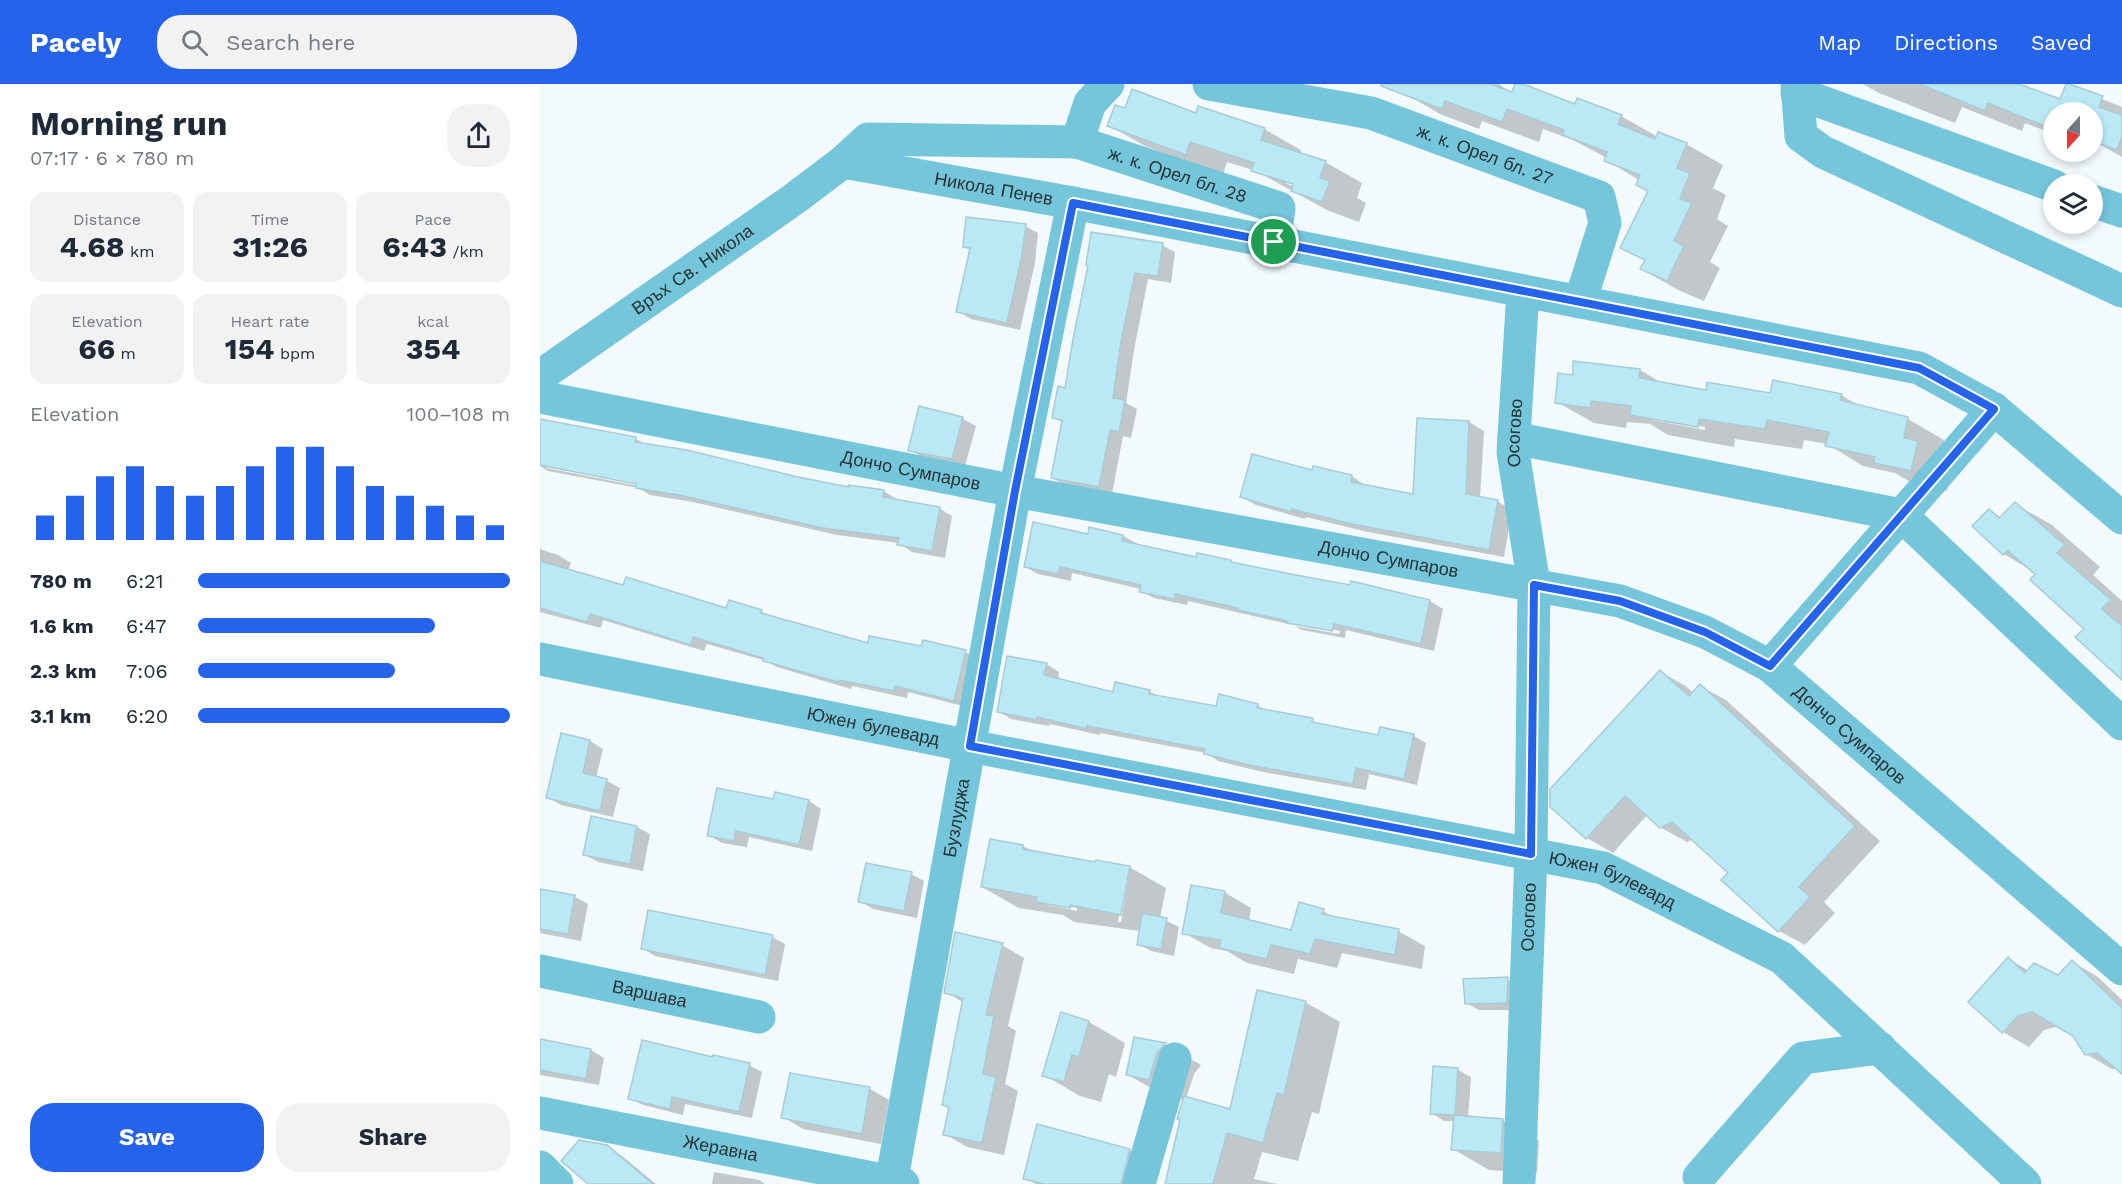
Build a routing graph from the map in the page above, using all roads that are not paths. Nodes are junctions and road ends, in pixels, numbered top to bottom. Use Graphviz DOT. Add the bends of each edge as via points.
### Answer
graph roads {
  1 [pos="1108,84"];
  2 [pos="1209,84"];
  3 [pos="1797,88"];
  4 [pos="1077,142"];
  5 [pos="843,162"];
  6 [pos="2043,182"];
  7 [pos="1073,203"];
  8 [pos="2103,205"];
  9 [pos="2122,212"];
  10 [pos="1274,242"];
  11 [pos="1523,291"];
  12 [pos="2122,291"];
  13 [pos="1580,302"];
  14 [pos="540,376"];
  15 [pos="540,397"];
  16 [pos="1994,409"];
  17 [pos="1514,438"];
  18 [pos="1015,491"];
  19 [pos="1901,515"];
  20 [pos="2122,518"];
  21 [pos="1534,585"];
  22 [pos="540,658"];
  23 [pos="1770,666"];
  24 [pos="2122,724"];
  25 [pos="970,746"];
  26 [pos="1531,854"];
  27 [pos="2122,969"];
  28 [pos="540,971"];
  29 [pos="759,1017"];
  30 [pos="1880,1048"];
  31 [pos="1175,1059"];
  32 [pos="540,1113"];
  33 [pos="540,1167"];
  34 [pos="1699,1177"];
  35 [pos="895,1183"];
  36 [pos="557,1184"];
  37 [pos="1139,1184"];
  38 [pos="1518,1184"];
  39 [pos="2025,1184"];
  1 -- 4 [label="street" via="1090,104"];
  2 -- 13 [label="street, ж. к. Орел бл. 27" via="1371,112 1599,197 1605,223"];
  3 -- 6 [label="street"];
  3 -- 12 [label="street" via="1802,136 1823,152"];
  4 -- 5 [label="street, Връх Св. Никола" via="868,139"];
  4 -- 10 [label="street, ж. к. Орел бл. 28" via="1279,208"];
  5 -- 7 [label="street, Никола Пенев"];
  5 -- 14 [label="street, Връх Св. Никола"];
  7 -- 10 [label="street, Никола Пенев"];
  7 -- 18 [label="street, Бузлуджа"];
  8 -- 9 [label="street"];
  10 -- 11 [label="street, Никола Пенев"];
  11 -- 13 [label="street, Никола Пенев"];
  11 -- 17 [label="street, Осогово"];
  13 -- 16 [label="street, Никола Пенев" via="1919,368"];
  15 -- 18 [label="street, Дончо Сумпаров"];
  16 -- 19 [label="street"];
  16 -- 20 [label="street, Никола Пенев"];
  17 -- 19 [label="street"];
  17 -- 21 [label="street, Осогово"];
  18 -- 21 [label="street, Дончо Сумпаров"];
  18 -- 25 [label="street, Бузлуджа"];
  19 -- 23 [label="street"];
  19 -- 24 [label="street"];
  21 -- 23 [label="street, Дончо Сумпаров" via="1620,601 1705,632"];
  21 -- 26 [label="street, Осогово"];
  22 -- 25 [label="street, Южен булевард"];
  23 -- 27 [label="street, Дончо Сумпаров"];
  25 -- 26 [label="street, Южен булевард"];
  25 -- 35 [label="street, Бузлуджа"];
  26 -- 30 [label="street, Южен булевард" via="1603,868 1782,957"];
  26 -- 38 [label="street, Осогово"];
  28 -- 29 [label="street, Варшава"];
  30 -- 34 [label="street" via="1803,1058"];
  30 -- 39 [label="street, Южен булевард"];
  31 -- 37 [label="street"];
  32 -- 35 [label="street, Жеравна"];
  33 -- 36 [label="street"];
}
